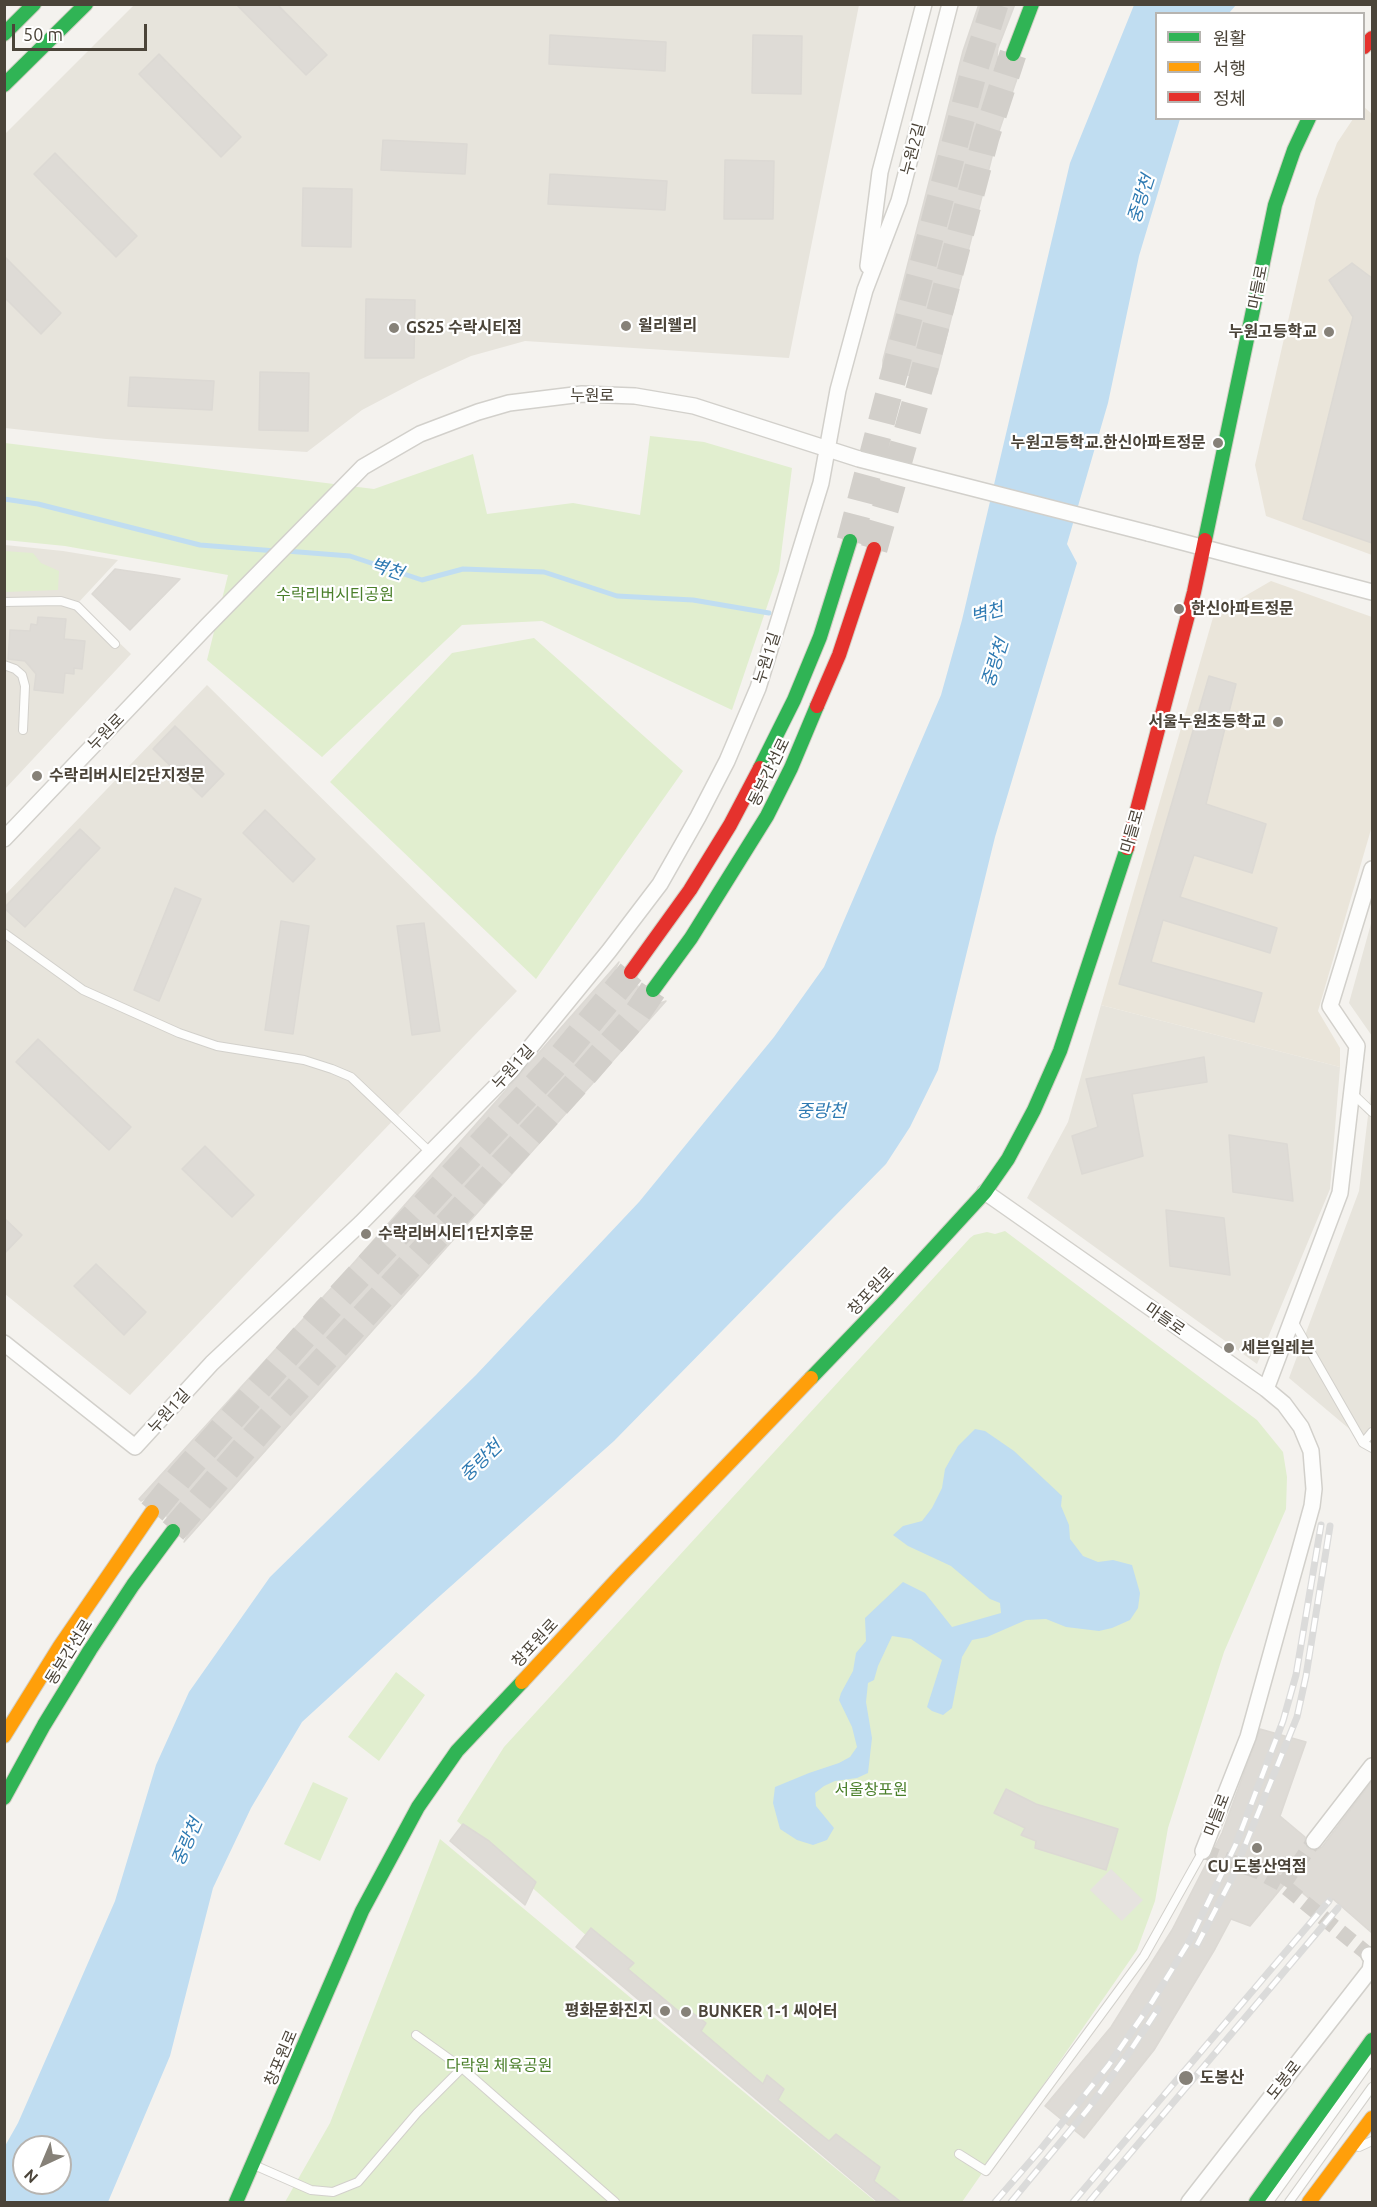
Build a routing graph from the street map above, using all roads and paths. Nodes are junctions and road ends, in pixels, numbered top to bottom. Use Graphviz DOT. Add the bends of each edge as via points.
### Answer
graph roads {
  1 [pos="34,4"];
  2 [pos="86,4"];
  3 [pos="924,4"];
  4 [pos="950,4"];
  5 [pos="1032,4"];
  6 [pos="4,34"];
  7 [pos="1013,54"];
  8 [pos="4,85"];
  9 [pos="1308,120"];
  10 [pos="865,290"];
  11 [pos="827,450"];
  12 [pos="850,541"];
  13 [pos="1204,548"];
  14 [pos="873,549"];
  15 [pos="1372,592"];
  16 [pos="4,602"];
  17 [pos="115,644"];
  18 [pos="4,665"];
  19 [pos="23,730"];
  20 [pos="4,838"];
  21 [pos="1372,869"];
  22 [pos="4,933"];
  23 [pos="631,972"];
  24 [pos="653,990"];
  25 [pos="1352,1094"];
  26 [pos="1372,1112"];
  27 [pos="431,1153"];
  28 [pos="985,1192"];
  29 [pos="1292,1320"];
  30 [pos="4,1343"];
  31 [pos="1266,1389"];
  32 [pos="1372,1432"];
  33 [pos="1363,1443"];
  34 [pos="1372,1448"];
  35 [pos="152,1512"];
  36 [pos="173,1531"];
  37 [pos="4,1736"];
  38 [pos="1372,1766"];
  39 [pos="4,1798"];
  40 [pos="1314,1841"];
  41 [pos="1203,1851"];
  42 [pos="1369,1955"];
  43 [pos="416,2035"];
  44 [pos="1372,2040"];
  45 [pos="1372,2059"];
  46 [pos="462,2068"];
  47 [pos="1372,2087"];
  48 [pos="1372,2118"];
  49 [pos="1372,2141"];
  50 [pos="1347,2153"];
  51 [pos="959,2154"];
  52 [pos="254,2164"];
  53 [pos="236,2202"];
  54 [pos="615,2202"];
  55 [pos="1189,2202"];
  56 [pos="1257,2202"];
  57 [pos="1269,2202"];
  58 [pos="1289,2202"];
  59 [pos="1309,2202"];
  1 -- 6 [label="main road"];
  2 -- 8 [label="main road"];
  3 -- 10 [label="street, 누원2길" via="880,172"];
  4 -- 10 [label="street, 누원2길" via="899,201"];
  5 -- 7 [label="main road"];
  9 -- 13 [label="main road, 마들로" via="1275,205"];
  10 -- 11 [label="street, 누원2길" via="838,390"];
  11 -- 13 [label="street, 누원로, bridge"];
  11 -- 20 [label="street, 누원로" via="694,406 636,396 582,394 531,399 477,412 420,434 363,467"];
  11 -- 27 [label="street, 누원1길" via="818,494 758,688 693,827 660,884 602,960 510,1072"];
  12 -- 23 [label="main road, 동부간선로" via="820,637 759,771 690,890"];
  13 -- 15 [label="street, 누원로"];
  13 -- 28 [label="main road, 마들로" via="1130,839 1060,1051 1008,1159"];
  14 -- 24 [label="main road, 동부간선로" via="839,655 791,768 730,878"];
  16 -- 17 [label="lane" via="62,601 77,606"];
  18 -- 19 [label="lane" via="22,675 26,686"];
  21 -- 25 [label="street" via="1330,1006 1357,1046"];
  22 -- 27 [label="lane" via="83,990 179,1034 217,1046 304,1060 351,1077"];
  25 -- 26 [label="lane"];
  25 -- 29 [label="street" via="1340,1193"];
  27 -- 30 [label="street, 누원1길" via="212,1363 135,1448"];
  28 -- 31 [label="street, 마들로"];
  28 -- 52 [label="main road, 창포원로" via="457,1751 418,1807 362,1911"];
  29 -- 31 [label="street"];
  29 -- 33 [label="lane"];
  31 -- 41 [label="street, 마들로" via="1284,1404 1301,1427 1311,1451 1312,1506 1248,1737"];
  32 -- 33 [label="lane"];
  33 -- 34 [label="lane"];
  35 -- 37 [label="main road, 동부간선로"];
  36 -- 39 [label="main road, 동부간선로" via="90,1650"];
  38 -- 40 [label="street"];
  41 -- 51 [label="lane, 마들로" via="1144,1956 986,2171"];
  42 -- 55 [label="street, 도봉로" via="1370,1970"];
  43 -- 46 [label="lane"];
  44 -- 56 [label="main road"];
  45 -- 57 [label="lane"];
  46 -- 52 [label="lane" via="358,2182 333,2192 311,2190"];
  46 -- 54 [label="lane"];
  47 -- 58 [label="lane"];
  48 -- 50 [label="main road"];
  49 -- 50 [label="lane"];
  50 -- 59 [label="main road"];
  52 -- 53 [label="main road, 창포원로"];
}
